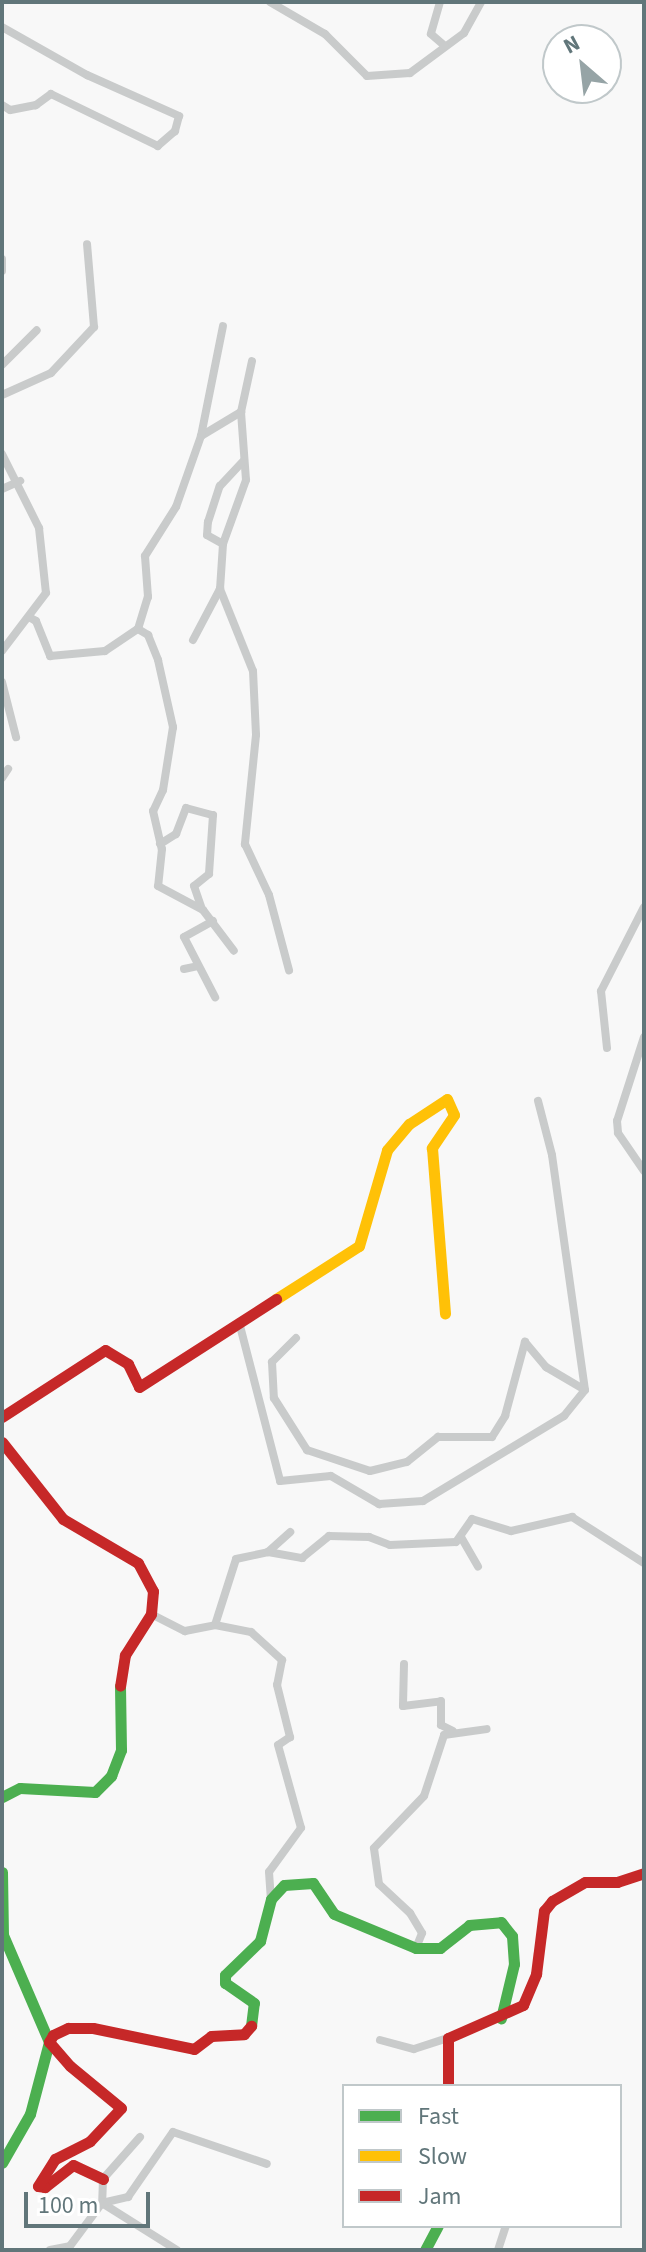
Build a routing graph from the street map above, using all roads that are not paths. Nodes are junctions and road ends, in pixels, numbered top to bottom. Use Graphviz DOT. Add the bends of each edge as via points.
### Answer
graph roads {
  1 [pos="270,2"];
  2 [pos="440,2"];
  3 [pos="481,2"];
  4 [pos="2,27"];
  5 [pos="445,46"];
  6 [pos="2,105"];
  7 [pos="87,244"];
  8 [pos="2,259"];
  9 [pos="2,271"];
  10 [pos="223,326"];
  11 [pos="37,330"];
  12 [pos="252,361"];
  13 [pos="2,365"];
  14 [pos="2,395"];
  15 [pos="241,412"];
  16 [pos="201,436"];
  17 [pos="2,454"];
  18 [pos="243,461"];
  19 [pos="20,481"];
  20 [pos="2,489"];
  21 [pos="223,544"];
  22 [pos="220,589"];
  23 [pos="29,617"];
  24 [pos="138,629"];
  25 [pos="193,640"];
  26 [pos="2,651"];
  27 [pos="2,682"];
  28 [pos="16,737"];
  29 [pos="8,769"];
  30 [pos="2,778"];
  31 [pos="160,844"];
  32 [pos="644,907"];
  33 [pos="203,910"];
  34 [pos="213,921"];
  35 [pos="234,951"];
  36 [pos="198,966"];
  37 [pos="184,969"];
  38 [pos="289,970"];
  39 [pos="215,997"];
  40 [pos="644,1037"];
  41 [pos="607,1048"];
  42 [pos="538,1101"];
  43 [pos="644,1171"];
  44 [pos="445,1313"];
  45 [pos="239,1322"];
  46 [pos="296,1338"];
  47 [pos="585,1390"];
  48 [pos="2,1417"];
  49 [pos="2,1442"];
  50 [pos="290,1532"];
  51 [pos="461,1537"];
  52 [pos="268,1552"];
  53 [pos="644,1563"];
  54 [pos="478,1566"];
  55 [pos="151,1614"];
  56 [pos="215,1625"];
  57 [pos="404,1664"];
  58 [pos="487,1729"];
  59 [pos="453,1731"];
  60 [pos="2,1797"];
  61 [pos="2,1872"];
  62 [pos="644,1873"];
  63 [pos="271,1899"];
  64 [pos="416,1948"];
  65 [pos="501,2018"];
  66 [pos="448,2038"];
  67 [pos="380,2040"];
  68 [pos="49,2042"];
  69 [pos="448,2084"];
  70 [pos="140,2137"];
  71 [pos="2,2163"];
  72 [pos="267,2164"];
  73 [pos="103,2179"];
  74 [pos="102,2203"];
  75 [pos="437,2228"];
  76 [pos="505,2228"];
  77 [pos="50,2250"];
  78 [pos="177,2250"];
  79 [pos="425,2250"];
  80 [pos="498,2250"];
  1 -- 5 [label="street" via="325,34 367,76 410,73"];
  2 -- 5 [label="street" via="431,34"];
  3 -- 5 [label="street" via="464,33"];
  4 -- 6 [label="street" via="87,75 179,116 175,131 158,146 51,94 36,105 10,110"];
  7 -- 14 [label="street" via="94,327 51,373"];
  8 -- 9 [label="street"];
  10 -- 16 [label="street"];
  11 -- 13 [label="street"];
  12 -- 15 [label="street"];
  15 -- 16 [label="street"];
  15 -- 18 [label="street"];
  16 -- 24 [label="street" via="176,507 145,556 148,597"];
  17 -- 19 [label="street"];
  18 -- 21 [label="street" via="246,480"];
  18 -- 21 [label="street" via="220,486 208,522 207,535"];
  19 -- 20 [label="street"];
  19 -- 23 [label="street" via="39,528 46,593"];
  21 -- 22 [label="street"];
  22 -- 25 [label="street"];
  22 -- 38 [label="street" via="253,671 256,735 245,844 269,895"];
  23 -- 24 [label="street" via="36,621 50,656 105,651"];
  23 -- 26 [label="street"];
  24 -- 31 [label="street" via="148,635 158,660 173,727 163,790 153,811"];
  27 -- 28 [label="street"];
  29 -- 30 [label="street"];
  31 -- 33 [label="street" via="158,886"];
  31 -- 33 [label="street" via="176,834 186,808 213,815 209,874 194,886"];
  32 -- 41 [label="street" via="601,991"];
  33 -- 34 [label="street"];
  34 -- 35 [label="street"];
  34 -- 36 [label="street" via="184,937"];
  36 -- 37 [label="street"];
  36 -- 39 [label="street"];
  40 -- 43 [label="street" via="617,1121 618,1133"];
  42 -- 47 [label="street" via="552,1155"];
  44 -- 45 [label="street" via="432,1148 454,1115 447,1099 409,1124 387,1150 359,1246"];
  45 -- 47 [label="street" via="280,1481 331,1476 379,1504 423,1501 564,1416"];
  45 -- 48 [label="street" via="139,1387 128,1364 105,1350"];
  46 -- 47 [label="street" via="272,1362 274,1398 307,1450 370,1471 407,1462 438,1437 492,1437 505,1416 525,1342 546,1367"];
  49 -- 55 [label="street" via="63,1519 138,1563 153,1591"];
  50 -- 52 [label="street"];
  51 -- 52 [label="street" via="456,1542 390,1545 369,1537 329,1536 302,1558"];
  51 -- 53 [label="street" via="472,1519 511,1531 572,1517"];
  51 -- 54 [label="street"];
  52 -- 56 [label="street" via="236,1559"];
  55 -- 56 [label="street" via="185,1631"];
  55 -- 60 [label="street" via="120,1673 121,1750 111,1776 95,1792 20,1788"];
  56 -- 63 [label="street" via="251,1632 282,1660 277,1685 290,1737 278,1745 301,1828 269,1872"];
  57 -- 59 [label="street" via="403,1706 441,1701 441,1725"];
  58 -- 59 [label="street"];
  59 -- 64 [label="street" via="444,1735 424,1796 374,1848 379,1884 410,1913 422,1933"];
  61 -- 68 [label="street" via="3,1935"];
  62 -- 65 [label="street" via="617,1882 585,1882 552,1901 544,1911 529,1994 523,2005"];
  63 -- 64 [label="street" via="284,1885 313,1883 334,1914"];
  63 -- 68 [label="street" via="260,1941 225,1975 225,1983 254,2003 252,2025 244,2034 211,2036 194,2049 182,2049 77,2027 61,2029"];
  64 -- 65 [label="street" via="440,1948 481,1921 491,1919 508,1928 514,1964"];
  65 -- 66 [label="street"];
  66 -- 67 [label="street" via="414,2049"];
  66 -- 69 [label="street"];
  68 -- 71 [label="street" via="30,2114"];
  68 -- 73 [label="street" via="121,2108 90,2141 55,2159 38,2186 45,2187 73,2165"];
  70 -- 73 [label="street"];
  72 -- 74 [label="street" via="173,2132 128,2197"];
  73 -- 74 [label="street"];
  74 -- 77 [label="street" via="70,2246"];
  74 -- 78 [label="street"];
  75 -- 79 [label="street"];
  76 -- 80 [label="street"];
}
